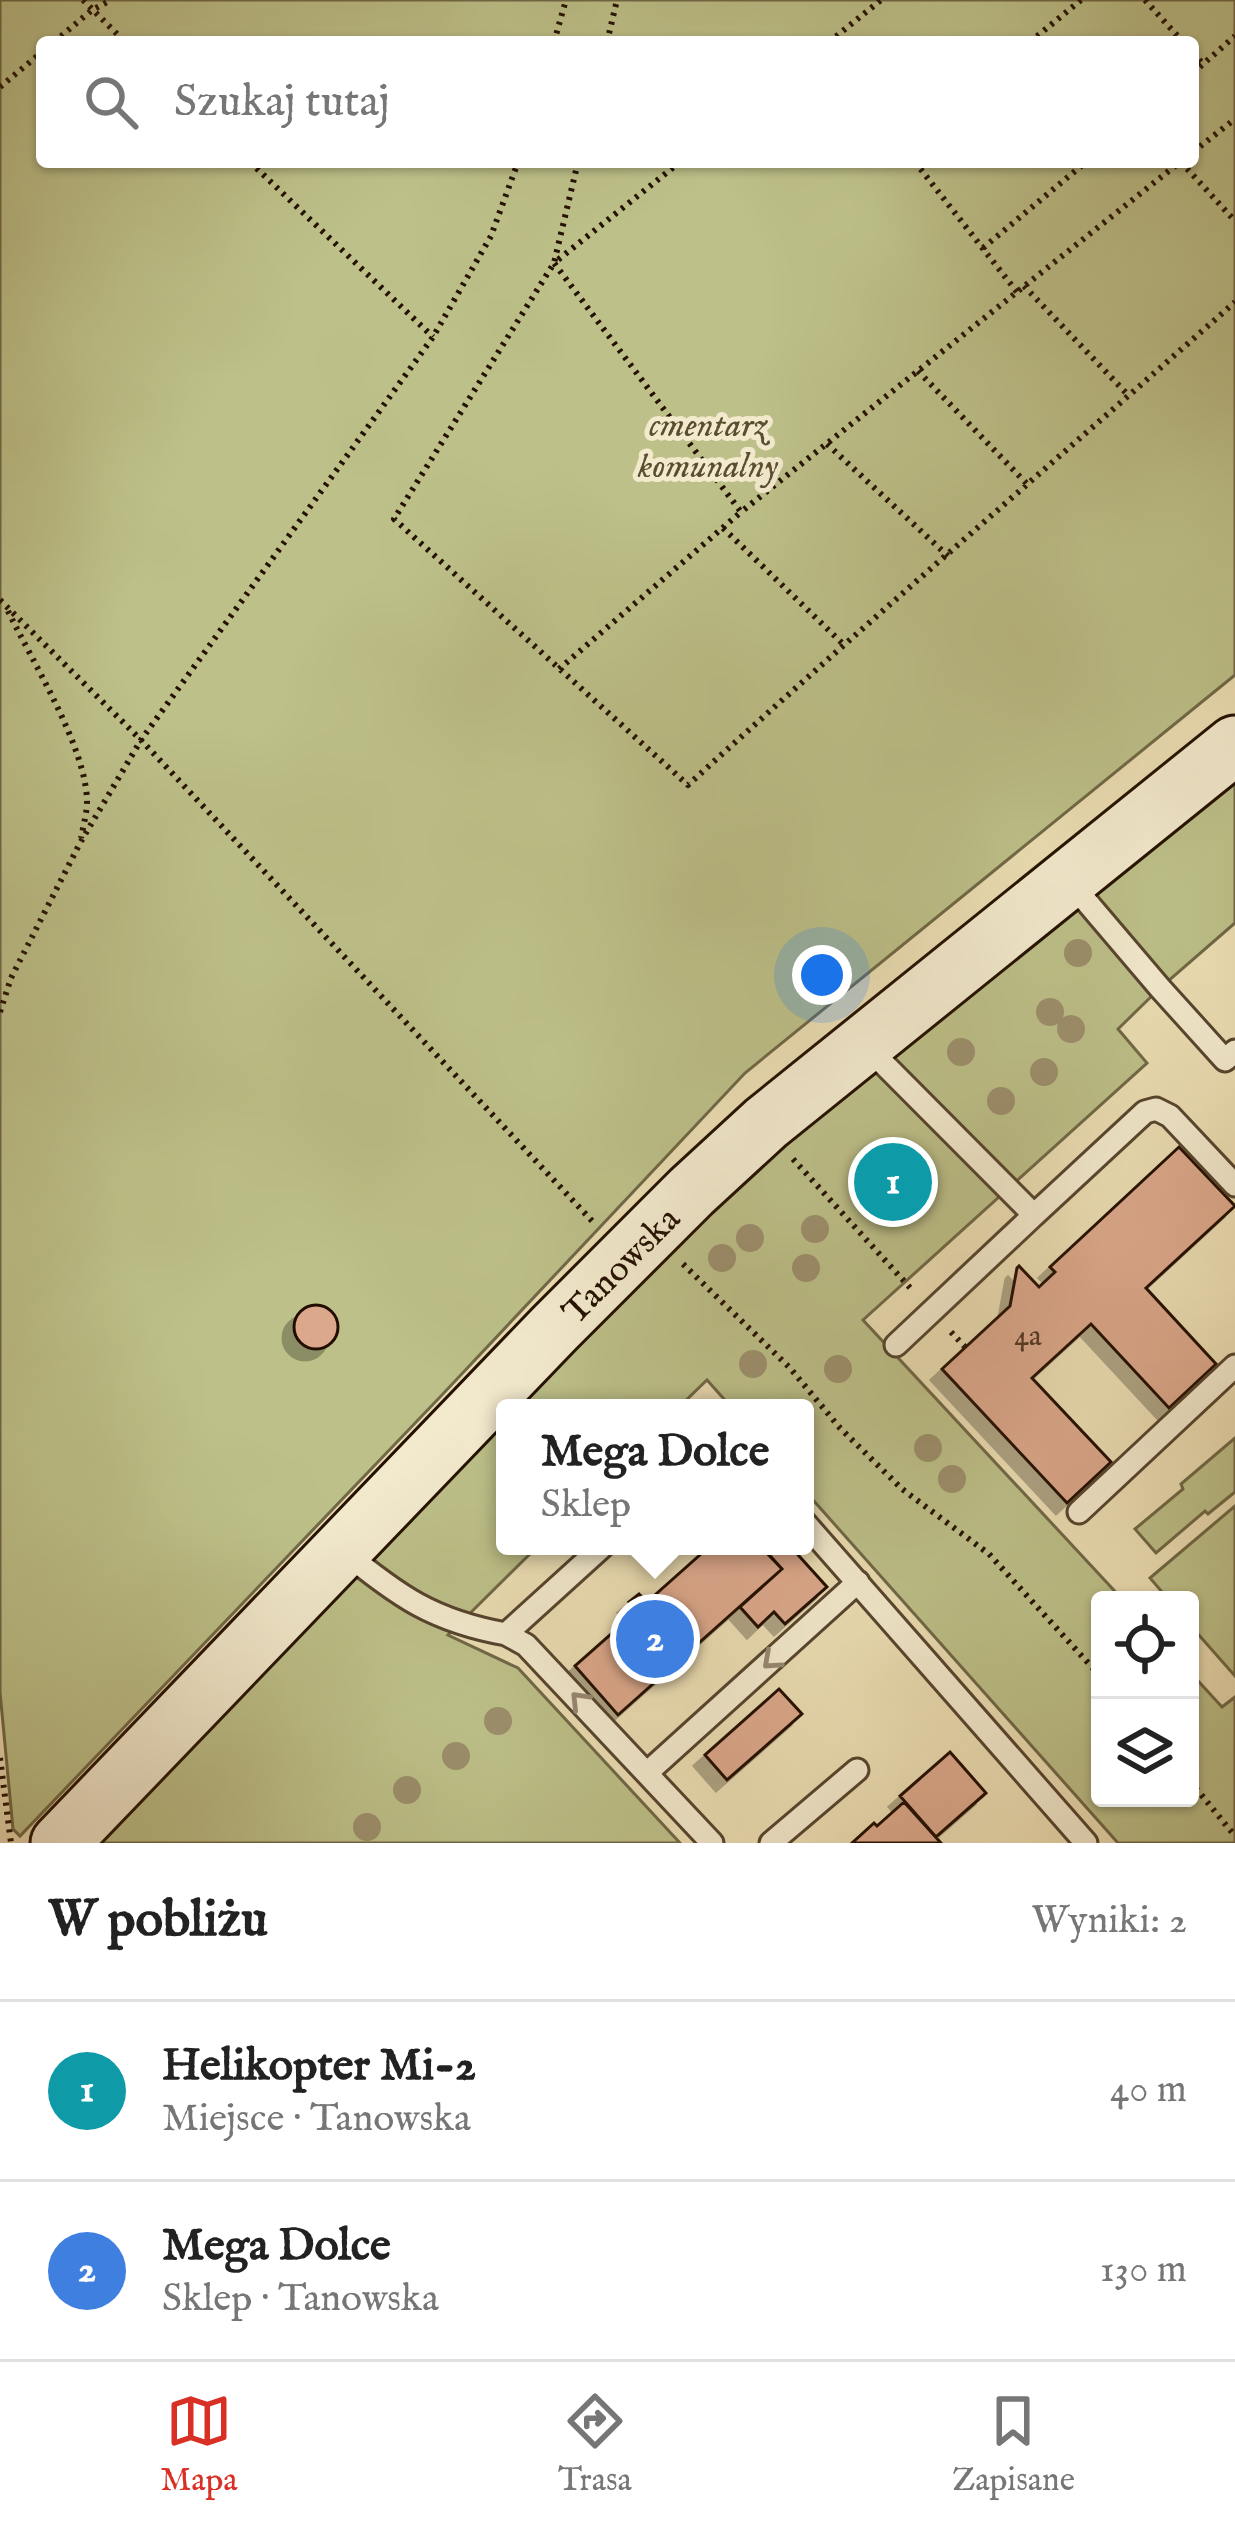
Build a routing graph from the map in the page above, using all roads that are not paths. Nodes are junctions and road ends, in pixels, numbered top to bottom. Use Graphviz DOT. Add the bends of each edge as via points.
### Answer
graph roads {
  1 [pos="1235,745"];
  2 [pos="1067,879"];
  3 [pos="864,1044"];
  4 [pos="1235,1051"];
  5 [pos="1235,1185"];
  6 [pos="1034,1215"];
  7 [pos="896,1345"];
  8 [pos="1235,1366"];
  9 [pos="1079,1512"];
  10 [pos="814,1533"];
  11 [pos="341,1550"];
  12 [pos="593,1555"];
  13 [pos="858,1582"];
  14 [pos="506,1634"];
  15 [pos="857,1770"];
  16 [pos="648,1772"];
  17 [pos="60,1843"];
  18 [pos="712,1843"];
  19 [pos="771,1843"];
  20 [pos="1087,1843"];
  1 -- 2 [label="main road, Tanowska"];
  2 -- 3 [label="main road, Tanowska"];
  2 -- 4 [label="lane" via="1225,1060"];
  3 -- 6 [label="lane"];
  3 -- 11 [label="main road, Tanowska" via="638,1244"];
  5 -- 6 [label="lane" via="1156,1109"];
  6 -- 7 [label="lane"];
  8 -- 9 [label="lane"];
  10 -- 13 [label="lane"];
  11 -- 14 [label="lane" via="429,1612"];
  11 -- 17 [label="main road, Tanowska"];
  12 -- 14 [label="lane"];
  13 -- 16 [label="lane, one-way"];
  13 -- 20 [label="lane"];
  16 -- 14 [label="lane, one-way" via="526,1645"];
  15 -- 19 [label="lane"];
  16 -- 18 [label="lane"];
}
